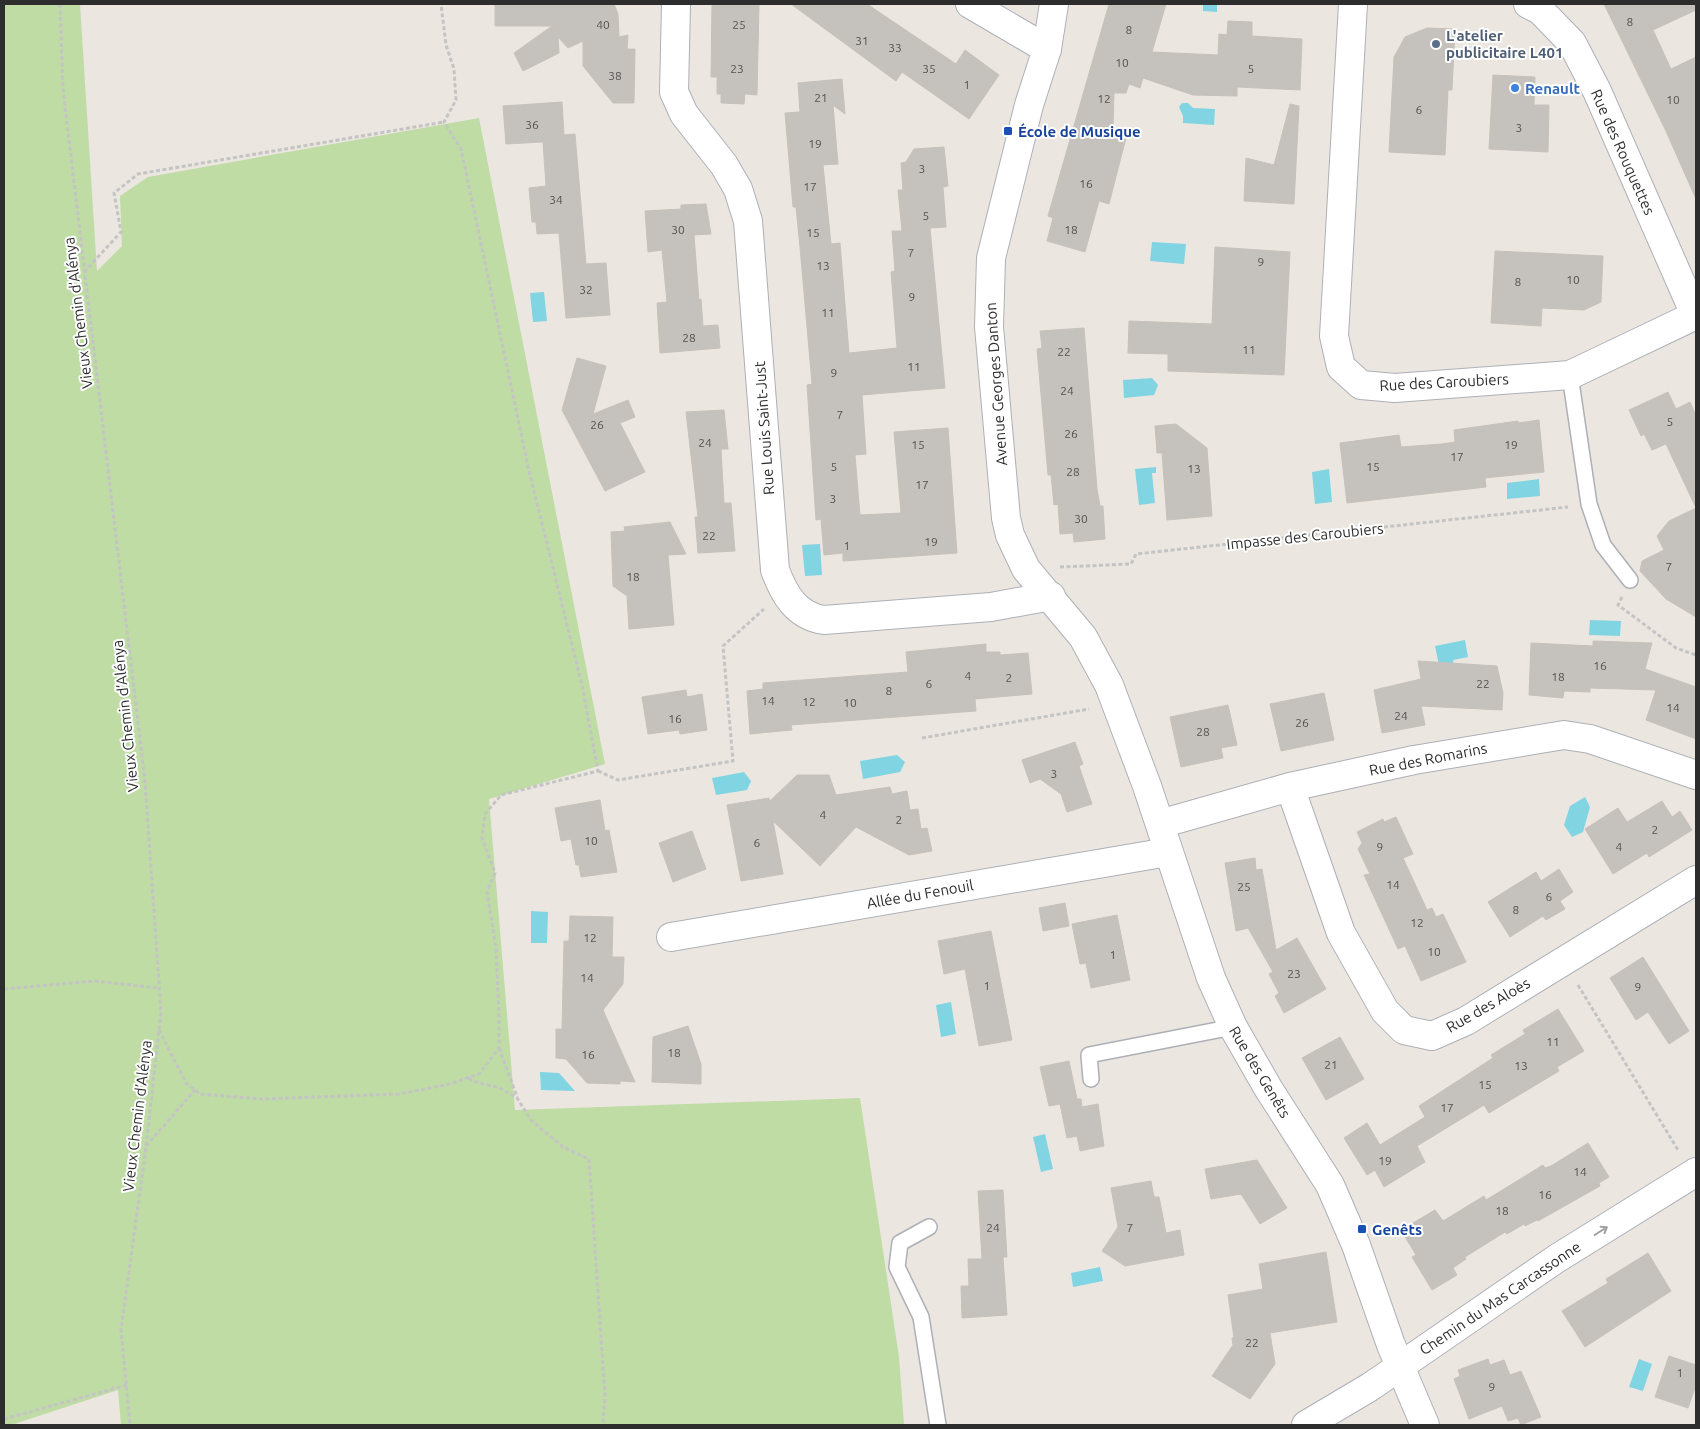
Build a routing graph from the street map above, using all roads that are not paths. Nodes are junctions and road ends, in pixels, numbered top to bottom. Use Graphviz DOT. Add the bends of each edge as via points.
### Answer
graph roads {
  1 [pos="676,4"];
  2 [pos="970,4"];
  3 [pos="1054,4"];
  4 [pos="1353,4"];
  5 [pos="1528,4"];
  6 [pos="1048,49"];
  7 [pos="1696,316"];
  8 [pos="1570,375"];
  9 [pos="1630,580"];
  10 [pos="1051,596"];
  11 [pos="1117,707"];
  12 [pos="1696,774"];
  13 [pos="1290,787"];
  14 [pos="1160,824"];
  15 [pos="1168,852"];
  16 [pos="1696,880"];
  17 [pos="671,937"];
  18 [pos="1233,1027"];
  19 [pos="1092,1080"];
  20 [pos="1695,1173"];
  21 [pos="929,1227"];
  22 [pos="1399,1365"];
  23 [pos="938,1425"];
  24 [pos="1306,1425"];
  25 [pos="1425,1425"];
  1 -- 10 [label="street, Rue Louis Saint-Just" via="674,92 684,114 738,189 748,221 775,570 783,592 798,609 824,620 991,606"];
  2 -- 6 [label="street"];
  3 -- 6 [label="street, Avenue Georges Danton"];
  4 -- 8 [label="street, Rue des Caroubiers" via="1334,336 1340,367 1361,385 1395,388"];
  5 -- 7 [label="street, Rue des Rouquettes" via="1540,10 1572,43 1597,91"];
  6 -- 10 [label="street, Avenue Georges Danton" via="1029,105 991,258 989,327 1006,518 1026,569"];
  7 -- 8 [label="street, Rue des Caroubiers"];
  8 -- 9 [label="lane" via="1589,504 1603,546"];
  10 -- 11 [label="street, Avenue Georges Danton" via="1083,637"];
  11 -- 14 [label="street, Rue des Genêts"];
  12 -- 13 [label="street, Rue des Romarins" via="1590,739 1564,735 1414,760"];
  13 -- 14 [label="street, Rue des Romarins"];
  13 -- 16 [label="street, Rue des Aloès" via="1341,933 1385,1011 1404,1030 1432,1036 1466,1021"];
  14 -- 15 [label="street, Rue des Genêts"];
  15 -- 17 [label="street, Allée du Fenouil"];
  15 -- 18 [label="street, Rue des Genêts" via="1211,978"];
  18 -- 19 [label="lane" via="1089,1054"];
  18 -- 22 [label="street, Rue des Genêts" via="1330,1185 1356,1245"];
  22 -- 20 [label="street, Chemin du Mas Carcassonne, one-way" via="1556,1260"];
  21 -- 23 [label="lane" via="900,1243 897,1267 921,1317"];
  22 -- 24 [label="street, Chemin du Mas Carcassonne" via="1370,1387"];
  22 -- 25 [label="street, Rue des Genêts"];
}
